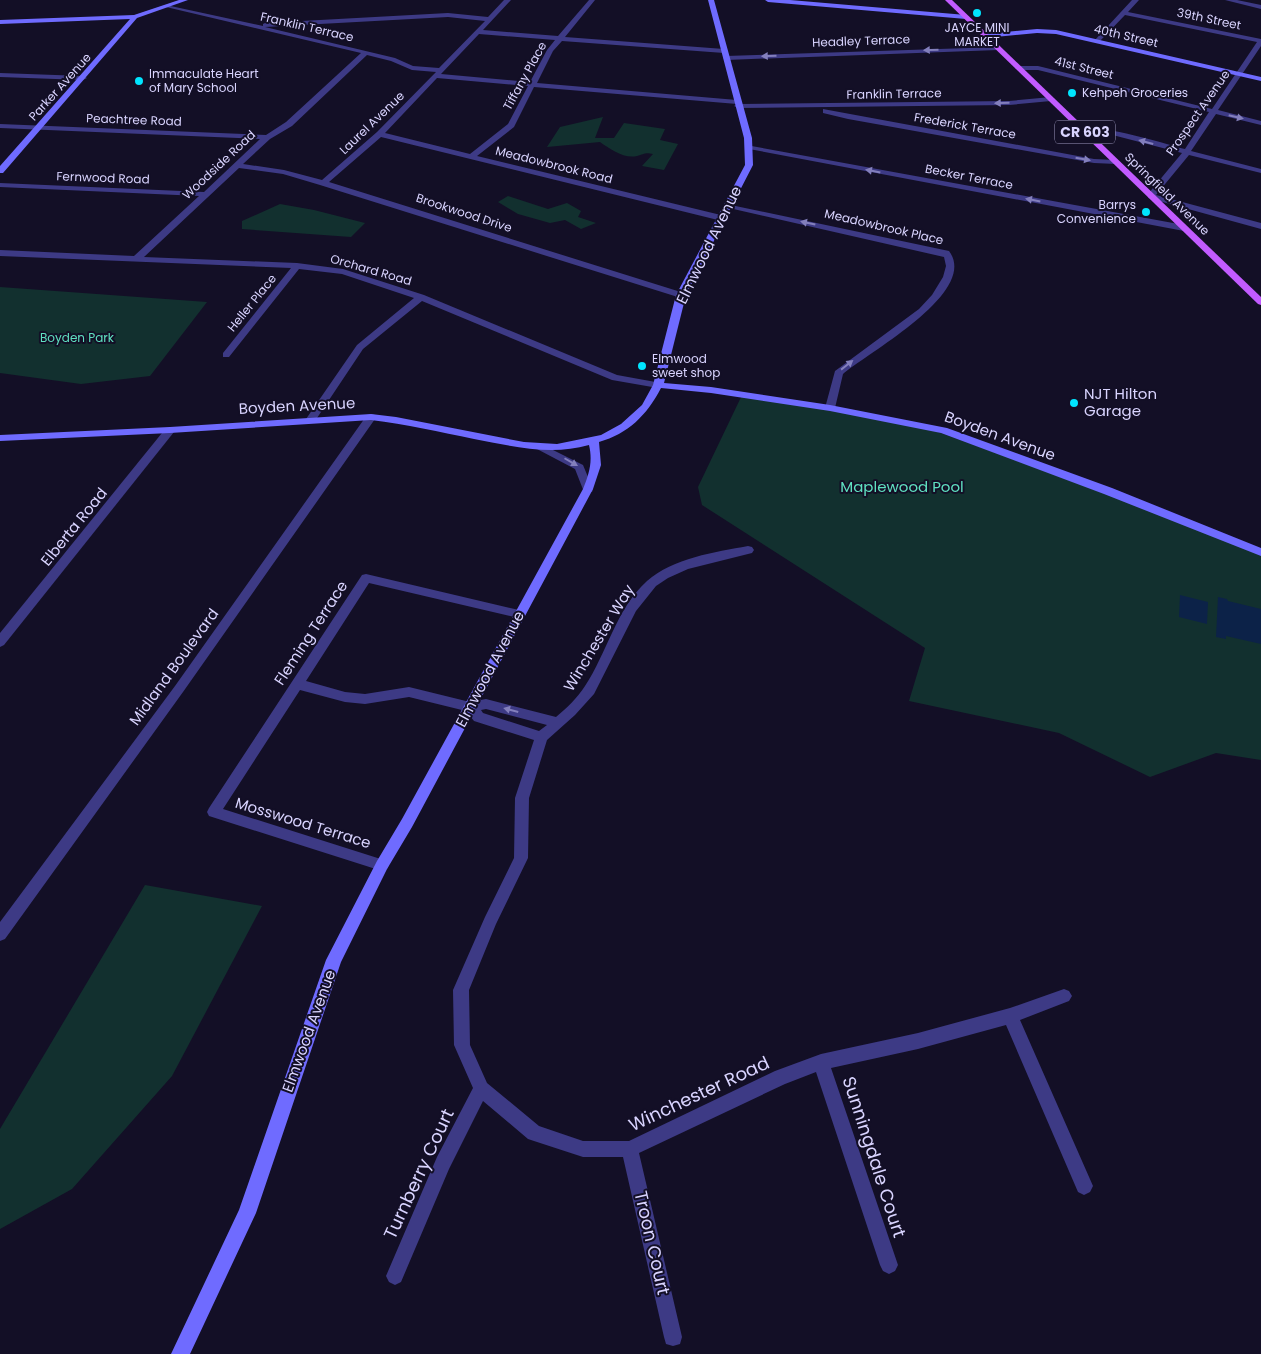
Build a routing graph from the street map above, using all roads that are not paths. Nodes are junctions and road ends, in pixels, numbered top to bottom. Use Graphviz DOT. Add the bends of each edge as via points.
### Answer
graph roads {
  1 [pos="185,0"];
  2 [pos="508,0"];
  3 [pos="592,0"];
  4 [pos="712,0"];
  5 [pos="768,0"];
  6 [pos="948,0"];
  7 [pos="1136,0"];
  8 [pos="1228,0"];
  9 [pos="168,6"];
  10 [pos="1261,7"];
  11 [pos="1124,13"];
  12 [pos="135,17"];
  13 [pos="966,17"];
  14 [pos="489,19"];
  15 [pos="1,22"];
  16 [pos="258,27"];
  17 [pos="477,32"];
  18 [pos="985,36"];
  19 [pos="559,39"];
  20 [pos="1097,41"];
  21 [pos="1261,41"];
  22 [pos="998,48"];
  23 [pos="366,52"];
  24 [pos="725,54"];
  25 [pos="1018,68"];
  26 [pos="437,73"];
  27 [pos="1239,74"];
  28 [pos="0,75"];
  29 [pos="83,78"];
  30 [pos="1261,79"];
  31 [pos="532,84"];
  32 [pos="1051,99"];
  33 [pos="738,104"];
  34 [pos="812,107"];
  35 [pos="1214,112"];
  36 [pos="1261,124"];
  37 [pos="0,126"];
  38 [pos="38,128"];
  39 [pos="1083,130"];
  40 [pos="380,134"];
  41 [pos="267,137"];
  42 [pos="749,148"];
  43 [pos="1186,153"];
  44 [pos="472,156"];
  45 [pos="1116,162"];
  46 [pos="237,165"];
  47 [pos="0,171"];
  48 [pos="1261,171"];
  49 [pos="324,183"];
  50 [pos="0,186"];
  51 [pos="204,194"];
  52 [pos="1151,196"];
  53 [pos="729,206"];
  54 [pos="722,218"];
  55 [pos="1261,226"];
  56 [pos="1184,228"];
  57 [pos="0,253"];
  58 [pos="136,259"];
  59 [pos="297,266"];
  60 [pos="681,295"];
  61 [pos="420,297"];
  62 [pos="1261,302"];
  63 [pos="226,355"];
  64 [pos="658,385"];
  65 [pos="830,408"];
  66 [pos="371,417"];
  67 [pos="311,420"];
  68 [pos="170,430"];
  69 [pos="0,438"];
  70 [pos="593,441"];
  71 [pos="541,448"];
  72 [pos="588,489"];
  73 [pos="748,550"];
  74 [pos="1261,552"];
  75 [pos="519,614"];
  76 [pos="0,642"];
  77 [pos="297,684"];
  78 [pos="470,707"];
  79 [pos="558,723"];
  80 [pos="541,736"];
  81 [pos="214,812"];
  82 [pos="382,865"];
  83 [pos="0,934"];
  84 [pos="1064,996"];
  85 [pos="1010,1016"];
  86 [pos="821,1062"];
  87 [pos="481,1089"];
  88 [pos="630,1149"];
  89 [pos="1084,1186"];
  90 [pos="889,1266"];
  91 [pos="395,1276"];
  92 [pos="674,1337"];
  93 [pos="180,1354"];
  1 -- 9 [label="street"];
  2 -- 14 [label="street, Laurel Avenue"];
  3 -- 19 [label="street, Tiffany Place"];
  4 -- 24 [label="street, Elmwood Avenue"];
  5 -- 13 [label="street"];
  6 -- 13 [label="main road, Springfield Avenue / CR 603"];
  7 -- 11 [label="street"];
  8 -- 10 [label="street"];
  9 -- 12 [label="street"];
  9 -- 16 [label="street, Franklin Terrace"];
  11 -- 20 [label="street"];
  11 -- 21 [label="street, 39th Street"];
  12 -- 15 [label="street"];
  12 -- 29 [label="street, Parker Avenue"];
  13 -- 18 [label="main road, Springfield Avenue / CR 603"];
  14 -- 16 [label="street" via="448,14"];
  14 -- 17 [label="street, Laurel Avenue"];
  16 -- 23 [label="street, Franklin Terrace"];
  17 -- 19 [label="street, Headley Terrace"];
  17 -- 26 [label="street, Laurel Avenue"];
  18 -- 20 [label="street, 40th Street" via="1048,31"];
  18 -- 22 [label="main road, Springfield Avenue / CR 603"];
  19 -- 24 [label="street, Headley Terrace"];
  19 -- 31 [label="street, Tiffany Place"];
  20 -- 27 [label="street, 40th Street"];
  21 -- 27 [label="street, Prospect Avenue"];
  22 -- 24 [label="street, Headley Terrace, one-way"];
  22 -- 25 [label="main road, Springfield Avenue / CR 603"];
  23 -- 26 [label="street, Franklin Terrace"];
  23 -- 41 [label="street, Woodside Road" via="289,124"];
  24 -- 33 [label="street, Elmwood Avenue"];
  25 -- 32 [label="main road, Springfield Avenue / CR 603"];
  25 -- 35 [label="street, 41st Street" via="1038,68"];
  26 -- 31 [label="street, Franklin Terrace"];
  26 -- 40 [label="street, Laurel Avenue"];
  27 -- 30 [label="street, 40th Street"];
  27 -- 35 [label="street, Prospect Avenue"];
  28 -- 29 [label="street"];
  29 -- 38 [label="street, Parker Avenue"];
  31 -- 33 [label="street, Franklin Terrace"];
  31 -- 44 [label="street, Tiffany Place" via="511,125"];
  32 -- 34 [label="street, Franklin Terrace, one-way" via="1009,103"];
  32 -- 39 [label="main road, Springfield Avenue / CR 603"];
  33 -- 34 [label="street, Franklin Terrace"];
  33 -- 42 [label="street, Elmwood Avenue"];
  34 -- 45 [label="street, Frederick Terrace, one-way" via="848,117"];
  35 -- 36 [label="street, 41st Street, one-way"];
  35 -- 43 [label="street, Prospect Avenue"];
  37 -- 38 [label="street, Peachtree Road"];
  38 -- 41 [label="street, Peachtree Road"];
  38 -- 47 [label="street, Parker Avenue"];
  43 -- 39 [label="street, one-way" via="1101,130"];
  39 -- 45 [label="main road, Springfield Avenue / CR 603"];
  40 -- 44 [label="street, Meadowbrook Road"];
  40 -- 49 [label="street, Laurel Avenue"];
  41 -- 46 [label="street, Woodside Road"];
  42 -- 53 [label="street, Elmwood Avenue" via="749,165"];
  56 -- 42 [label="street, Becker Terrace, one-way"];
  43 -- 48 [label="street"];
  43 -- 52 [label="street, Prospect Avenue"];
  44 -- 54 [label="street, Meadowbrook Road"];
  45 -- 52 [label="main road, Springfield Avenue / CR 603"];
  46 -- 49 [label="street, Brookwood Drive" via="284,172"];
  46 -- 51 [label="street, Woodside Road"];
  49 -- 60 [label="street, Brookwood Drive"];
  50 -- 51 [label="street, Fernwood Road"];
  51 -- 58 [label="street, Woodside Road"];
  52 -- 55 [label="street"];
  52 -- 56 [label="main road, Springfield Avenue / CR 603"];
  53 -- 54 [label="street, Elmwood Avenue"];
  65 -- 53 [label="street, Meadowbrook Place, one-way" via="838,373 918,316 934,299 949,273 950,257 946,253"];
  54 -- 60 [label="street, Elmwood Avenue"];
  56 -- 62 [label="main road, Springfield Avenue / CR 603"];
  57 -- 58 [label="street, Orchard Road"];
  58 -- 59 [label="street, Orchard Road"];
  59 -- 61 [label="street, Orchard Road" via="342,272"];
  59 -- 63 [label="street, Heller Place"];
  60 -- 64 [label="street, Elmwood Avenue"];
  61 -- 64 [label="street, Orchard Road" via="615,378"];
  61 -- 67 [label="street" via="360,347"];
  64 -- 65 [label="street, Boyden Avenue" via="702,388"];
  64 -- 70 [label="street, Elmwood Avenue" via="640,413 625,426"];
  65 -- 74 [label="street, Boyden Avenue" via="943,430 1108,490"];
  66 -- 67 [label="street, Boyden Avenue"];
  66 -- 71 [label="street, Boyden Avenue"];
  66 -- 83 [label="street, Midland Boulevard" via="179,689"];
  67 -- 68 [label="street, Boyden Avenue"];
  68 -- 69 [label="street, Boyden Avenue"];
  68 -- 76 [label="street, Elberta Road"];
  70 -- 71 [label="street, Boyden Avenue"];
  70 -- 72 [label="street, Elmwood Avenue" via="597,465"];
  71 -- 72 [label="street, one-way" via="579,468"];
  72 -- 75 [label="street, Elmwood Avenue"];
  73 -- 79 [label="street, Winchester Way" via="725,554 663,575 647,589 630,612 594,684"];
  75 -- 77 [label="street, Fleming Terrace" via="366,578"];
  75 -- 78 [label="street, Elmwood Avenue"];
  77 -- 78 [label="street" via="365,699 409,692"];
  77 -- 81 [label="street, Fleming Terrace"];
  79 -- 78 [label="street, one-way" via="486,704"];
  78 -- 80 [label="street" via="479,717"];
  78 -- 82 [label="street, Elmwood Avenue"];
  79 -- 80 [label="street, Winchester Way"];
  80 -- 87 [label="street, Winchester Road" via="522,798 521,858 461,990 462,1045"];
  81 -- 82 [label="street, Mosswood Terrace"];
  82 -- 93 [label="street, Elmwood Avenue" via="334,960 247,1213"];
  84 -- 85 [label="street, Winchester Road"];
  85 -- 86 [label="street, Winchester Road" via="918,1041"];
  85 -- 89 [label="street"];
  86 -- 88 [label="street, Winchester Road" via="781,1077"];
  86 -- 90 [label="street, Sunningdale Court"];
  87 -- 88 [label="street, Winchester Road" via="534,1133 583,1149"];
  87 -- 91 [label="street, Turnberry Court" via="443,1162"];
  88 -- 92 [label="street, Troon Court"];
}
